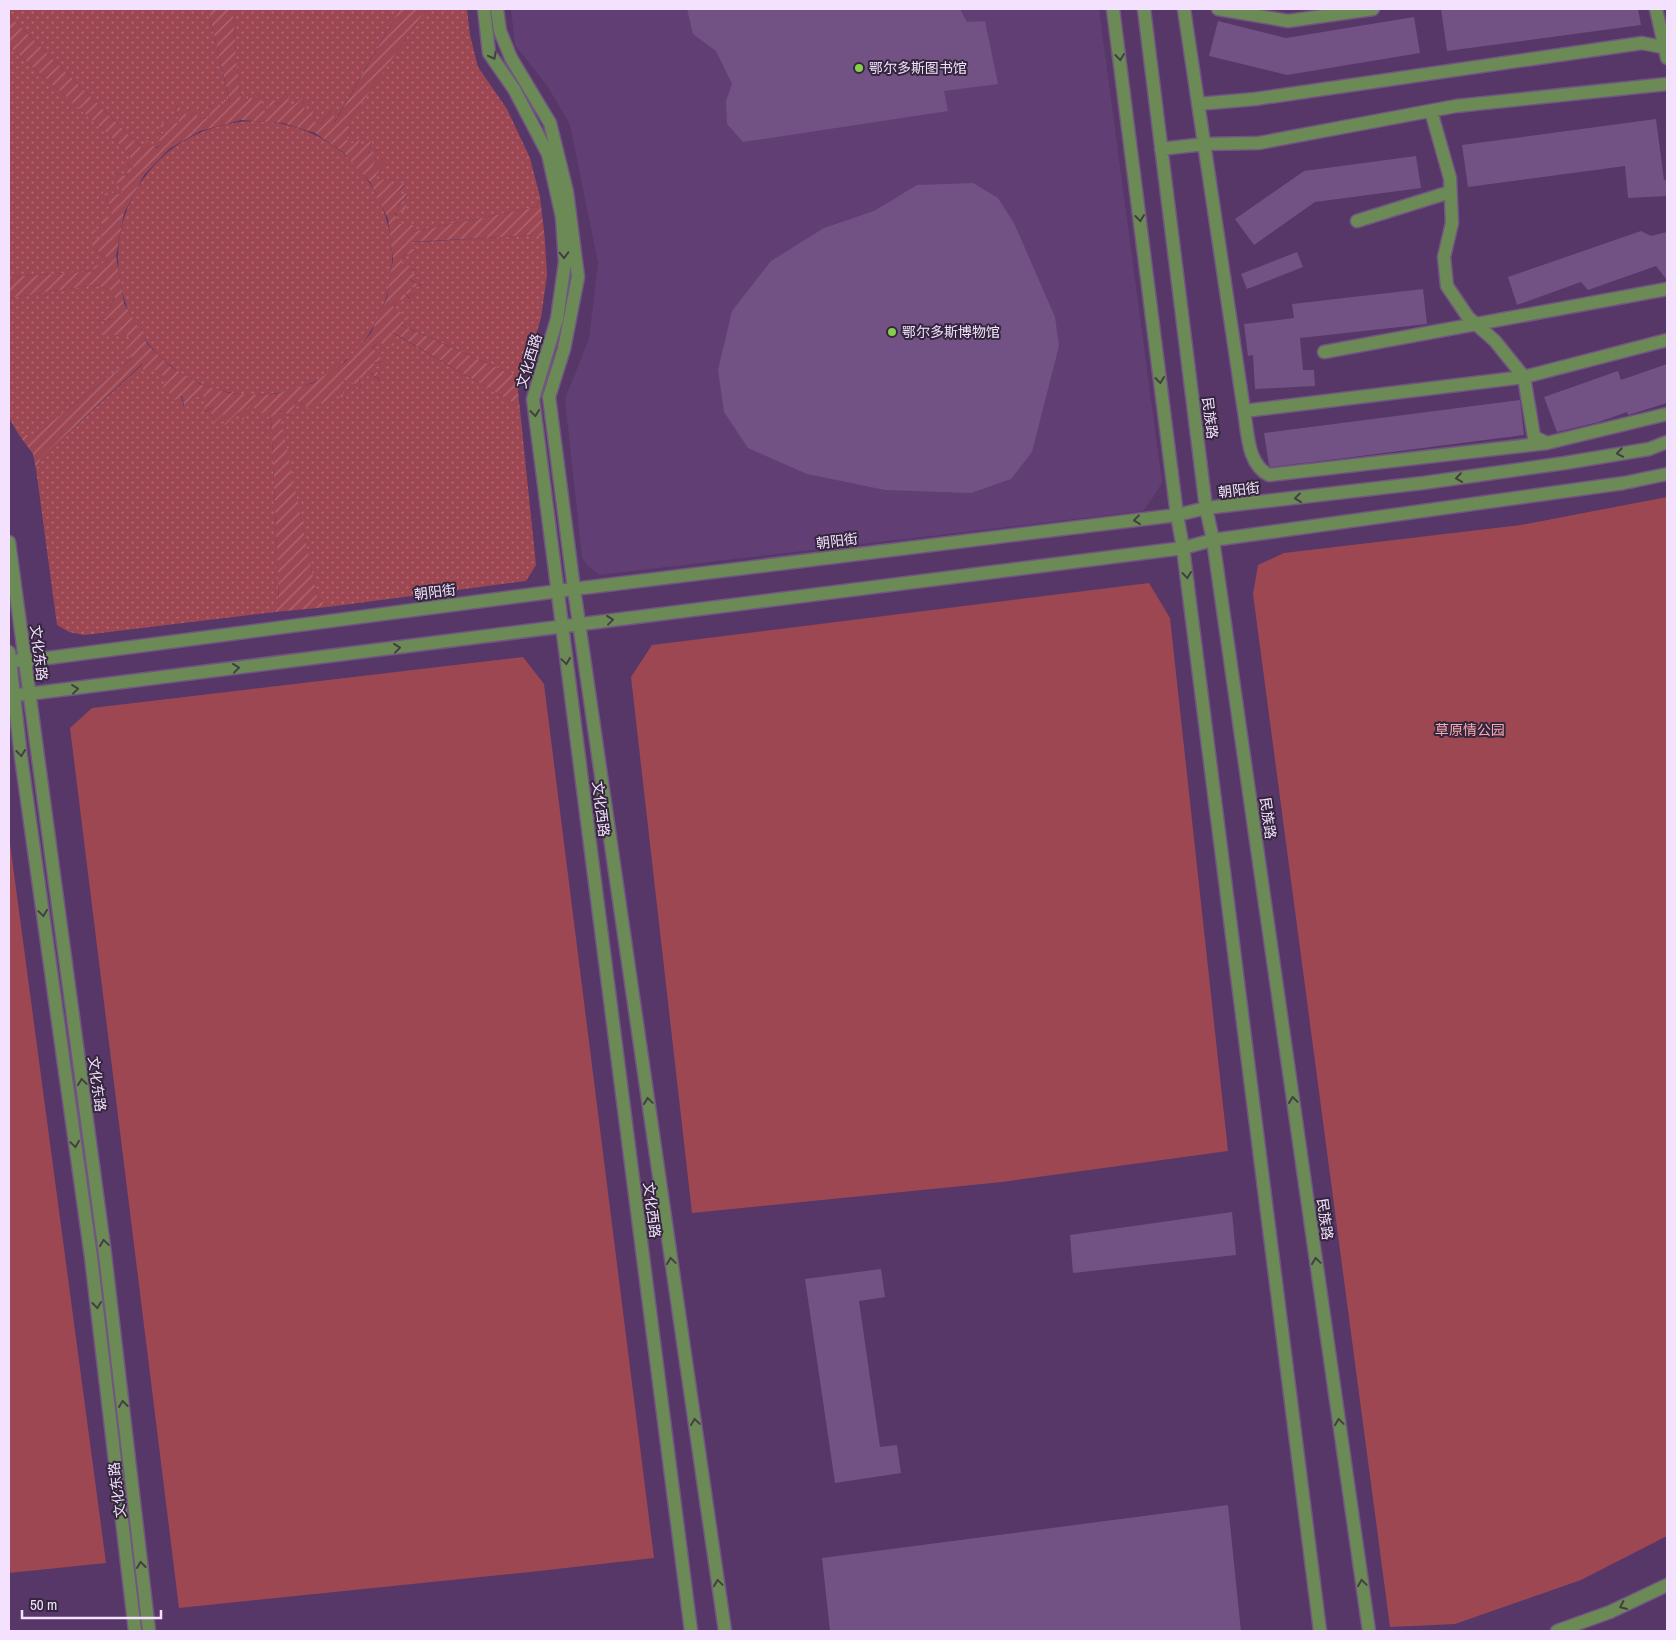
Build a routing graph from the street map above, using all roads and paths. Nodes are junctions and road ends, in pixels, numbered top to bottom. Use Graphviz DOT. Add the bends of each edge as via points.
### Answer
graph roads {
  1 [pos="484,9"];
  2 [pos="498,9"];
  3 [pos="1114,9"];
  4 [pos="1144,9"];
  5 [pos="1184,9"];
  6 [pos="1218,9"];
  7 [pos="1373,9"];
  8 [pos="1656,9"];
  9 [pos="1667,51"];
  10 [pos="1667,84"];
  11 [pos="1198,104"];
  12 [pos="1431,110"];
  13 [pos="1204,144"];
  14 [pos="1161,149"];
  15 [pos="1450,192"];
  16 [pos="1358,221"];
  17 [pos="1667,289"];
  18 [pos="1476,324"];
  19 [pos="1667,340"];
  20 [pos="1324,352"];
  21 [pos="1524,377"];
  22 [pos="1244,411"];
  23 [pos="1667,414"];
  24 [pos="1667,442"];
  25 [pos="1547,443"];
  26 [pos="1667,474"];
  27 [pos="1206,508"];
  28 [pos="1177,515"];
  29 [pos="1213,540"];
  30 [pos="9,542"];
  31 [pos="1183,548"];
  32 [pos="574,589"];
  33 [pos="557,592"];
  34 [pos="579,624"];
  35 [pos="562,627"];
  36 [pos="9,658"];
  37 [pos="25,661"];
  38 [pos="28,694"];
  39 [pos="11,695"];
  40 [pos="1667,1585"];
  41 [pos="135,1631"];
  42 [pos="149,1631"];
  43 [pos="691,1631"];
  44 [pos="725,1631"];
  45 [pos="1320,1631"];
  46 [pos="1369,1631"];
  47 [pos="1556,1631"];
  1 -- 33 [label="street, 文化西路, one-way" via="489,53 514,89 548,154 562,217 565,262 557,319 533,398"];
  2 -- 32 [label="street, 文化西路" via="500,31 511,58 550,123 567,192 578,277 564,349 549,397"];
  3 -- 28 [label="street, one-way"];
  4 -- 14 [label="street, 民族路"];
  5 -- 11 [label="street"];
  6 -- 7 [label="street" via="1288,21"];
  8 -- 9 [label="street"];
  9 -- 11 [label="street" via="1642,43 1255,99"];
  10 -- 12 [label="street"];
  11 -- 13 [label="street"];
  12 -- 13 [label="street" via="1259,143"];
  12 -- 15 [label="street" via="1450,178"];
  13 -- 14 [label="street"];
  13 -- 22 [label="street"];
  14 -- 27 [label="street, 民族路"];
  15 -- 16 [label="street"];
  15 -- 18 [label="street" via="1452,223 1444,257 1446,286"];
  17 -- 18 [label="street"];
  18 -- 20 [label="street"];
  18 -- 21 [label="street" via="1495,341"];
  19 -- 21 [label="street"];
  21 -- 22 [label="street"];
  21 -- 25 [label="street" via="1534,436"];
  22 -- 25 [label="street" via="1253,460 1261,471 1269,475"];
  23 -- 25 [label="street"];
  24 -- 27 [label="street, 朝阳街, one-way" via="1649,449 1565,463"];
  26 -- 29 [label="street" via="1624,483"];
  27 -- 28 [label="street, 朝阳街"];
  27 -- 29 [label="street, 民族路"];
  28 -- 31 [label="street"];
  28 -- 32 [label="street, 朝阳街, one-way"];
  29 -- 31 [label="street"];
  46 -- 29 [label="street, 民族路, one-way"];
  30 -- 37 [label="street, 文化东路"];
  34 -- 31 [label="street, one-way"];
  31 -- 45 [label="street, one-way"];
  32 -- 33 [label="street, 朝阳街"];
  32 -- 34 [label="street, 文化西路"];
  33 -- 35 [label="street, 文化西路"];
  33 -- 37 [label="street, 朝阳街"];
  34 -- 35 [label="street"];
  44 -- 34 [label="street, 文化西路, one-way"];
  38 -- 35 [label="street, one-way"];
  35 -- 43 [label="street, 文化西路, one-way"];
  36 -- 37 [label="street, 朝阳街"];
  36 -- 39 [label="street, 文化东路"];
  37 -- 38 [label="street, 文化东路"];
  38 -- 39 [label="street"];
  42 -- 38 [label="street, 文化东路, one-way" via="105,1254"];
  39 -- 41 [label="street, 文化东路, one-way" via="91,1257"];
  40 -- 47 [label="street, one-way" via="1610,1612"];
}
